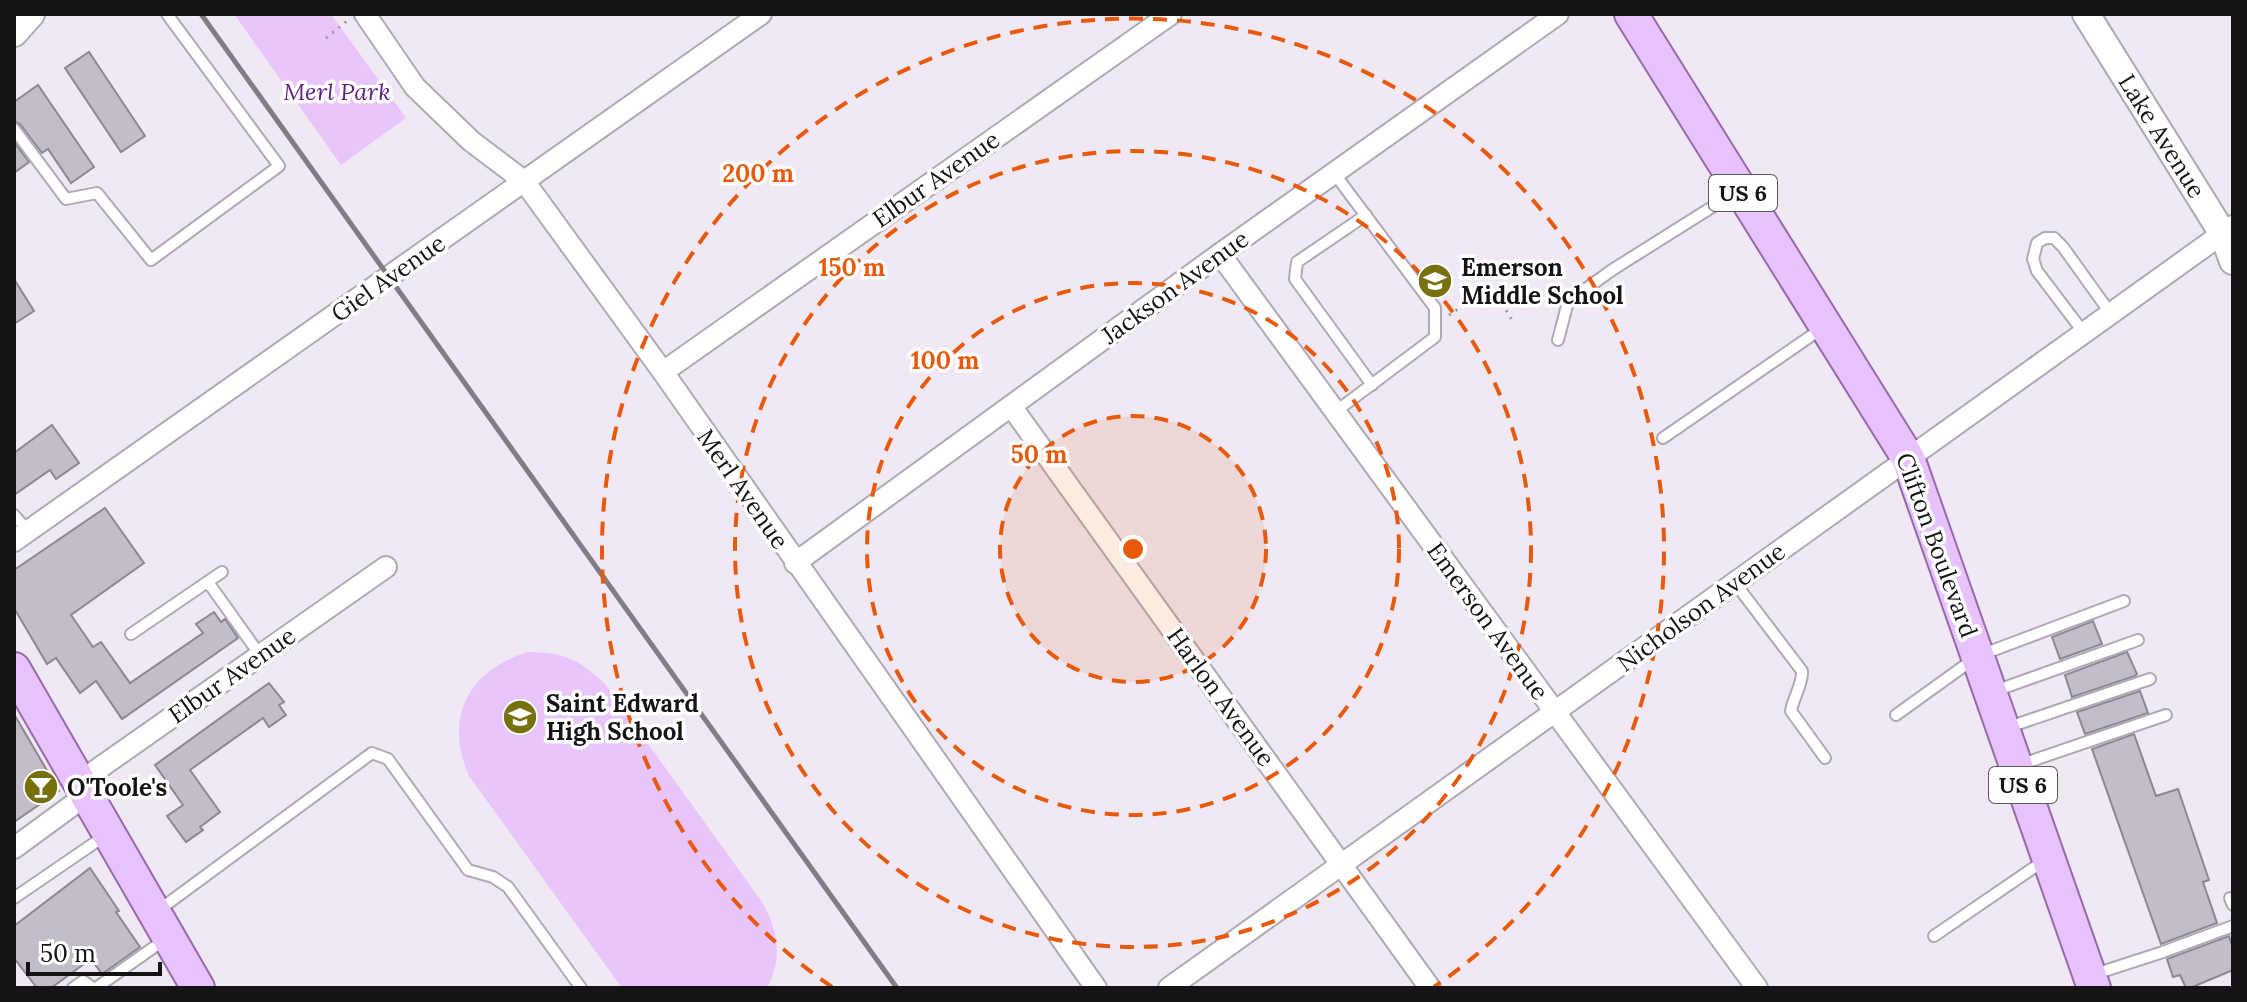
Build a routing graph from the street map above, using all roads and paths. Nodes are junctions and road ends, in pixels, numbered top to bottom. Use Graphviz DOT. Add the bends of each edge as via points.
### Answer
graph roads {
  1 [pos="31,14"];
  2 [pos="167,14"];
  3 [pos="357,14"];
  4 [pos="365,14"];
  5 [pos="761,14"];
  6 [pos="1171,14"];
  7 [pos="1558,14"];
  8 [pos="1631,14"];
  9 [pos="2086,14"];
  10 [pos="14,33"];
  11 [pos="326,38"];
  12 [pos="14,129"];
  13 [pos="1334,173"];
  14 [pos="524,181"];
  15 [pos="1741,189"];
  16 [pos="1366,215"];
  17 [pos="2228,230"];
  18 [pos="1220,254"];
  19 [pos="2233,261"];
  20 [pos="2111,314"];
  21 [pos="1445,317"];
  22 [pos="1512,320"];
  23 [pos="1825,325"];
  24 [pos="2084,333"];
  25 [pos="1558,340"];
  26 [pos="663,372"];
  27 [pos="1372,385"];
  28 [pos="1011,406"];
  29 [pos="1335,412"];
  30 [pos="1663,438"];
  31 [pos="1908,458"];
  32 [pos="14,515"];
  33 [pos="21,536"];
  34 [pos="795,563"];
  35 [pos="386,567"];
  36 [pos="222,572"];
  37 [pos="208,582"];
  38 [pos="1735,583"];
  39 [pos="2124,601"];
  40 [pos="131,634"];
  41 [pos="2138,640"];
  42 [pos="260,655"];
  43 [pos="1978,656"];
  44 [pos="14,669"];
  45 [pos="2150,679"];
  46 [pos="1990,693"];
  47 [pos="1556,713"];
  48 [pos="1896,715"];
  49 [pos="2166,715"];
  50 [pos="2003,729"];
  51 [pos="1825,758"];
  52 [pos="2016,766"];
  53 [pos="82,790"];
  54 [pos="108,834"];
  55 [pos="14,848"];
  56 [pos="2048,857"];
  57 [pos="1340,863"];
  58 [pos="14,898"];
  59 [pos="161,925"];
  60 [pos="2233,926"];
  61 [pos="1934,936"];
  62 [pos="2092,982"];
  63 [pos="73,988"];
  64 [pos="94,988"];
  65 [pos="198,988"];
  66 [pos="581,988"];
  67 [pos="1096,988"];
  68 [pos="1169,988"];
  69 [pos="1430,988"];
  70 [pos="1757,988"];
  1 -- 10 [label="street"];
  2 -- 12 [label="lane" via="279,166 151,260 97,193 66,199"];
  3 -- 11 [label="path"];
  4 -- 14 [label="street, Merl Avenue" via="415,87 471,141"];
  5 -- 14 [label="street, Giel Avenue"];
  6 -- 26 [label="street, Elbur Avenue"];
  7 -- 13 [label="street, Jackson Avenue"];
  8 -- 15 [label="main road, Clifton Boulevard / US 6"];
  9 -- 17 [label="street, Lake Avenue"];
  13 -- 16 [label="lane"];
  13 -- 18 [label="street, Jackson Avenue"];
  14 -- 26 [label="street, Merl Avenue"];
  14 -- 33 [label="street, Giel Avenue"];
  15 -- 23 [label="main road, Clifton Boulevard / US 6"];
  15 -- 25 [label="lane" via="1568,302"];
  16 -- 27 [label="lane" via="1435,308 1435,337"];
  16 -- 27 [label="lane" via="1297,262 1295,279"];
  17 -- 19 [label="street, Lake Avenue"];
  17 -- 20 [label="street, Nicholson Avenue"];
  18 -- 28 [label="street, Jackson Avenue"];
  18 -- 29 [label="street, Emerson Avenue"];
  20 -- 24 [label="street, Nicholson Avenue"];
  20 -- 24 [label="lane" via="2054,238 2037,243 2037,271"];
  21 -- 22 [label="path" via="1492,286"];
  23 -- 30 [label="lane"];
  23 -- 31 [label="main road, Clifton Boulevard / US 6"];
  24 -- 31 [label="street, Nicholson Avenue"];
  26 -- 34 [label="street, Merl Avenue"];
  27 -- 29 [label="lane"];
  28 -- 34 [label="street, Jackson Avenue"];
  28 -- 57 [label="street, Harlon Avenue"];
  29 -- 47 [label="street, Emerson Avenue"];
  31 -- 38 [label="street, Nicholson Avenue"];
  31 -- 43 [label="main road, Clifton Boulevard / US 6"];
  32 -- 33 [label="lane"];
  34 -- 67 [label="street, Merl Avenue"];
  35 -- 42 [label="street, Elbur Avenue"];
  36 -- 37 [label="lane"];
  37 -- 40 [label="lane"];
  37 -- 42 [label="lane"];
  38 -- 47 [label="street, Nicholson Avenue"];
  38 -- 51 [label="lane" via="1802,671 1791,711"];
  39 -- 43 [label="lane"];
  41 -- 46 [label="lane"];
  42 -- 53 [label="street, Elbur Avenue"];
  43 -- 46 [label="main road, Clifton Boulevard / US 6"];
  43 -- 48 [label="lane"];
  44 -- 53 [label="main road"];
  45 -- 50 [label="lane"];
  46 -- 50 [label="main road, Clifton Boulevard / US 6"];
  47 -- 57 [label="street, Nicholson Avenue"];
  47 -- 70 [label="street, Emerson Avenue"];
  49 -- 52 [label="lane"];
  50 -- 52 [label="main road, Clifton Boulevard / US 6"];
  52 -- 56 [label="main road, Clifton Boulevard / US 6"];
  53 -- 54 [label="main road"];
  53 -- 55 [label="street, Elbur Avenue"];
  54 -- 58 [label="lane"];
  54 -- 59 [label="main road"];
  56 -- 61 [label="lane"];
  56 -- 62 [label="main road, Clifton Boulevard / US 6"];
  57 -- 68 [label="street, Nicholson Avenue"];
  57 -- 69 [label="street, Harlon Avenue"];
  59 -- 64 [label="lane"];
  59 -- 65 [label="main road"];
  59 -- 66 [label="lane" via="372,753 388,759 468,870 508,887"];
  60 -- 62 [label="lane"];
  63 -- 64 [label="lane" via="83,981"];
}
